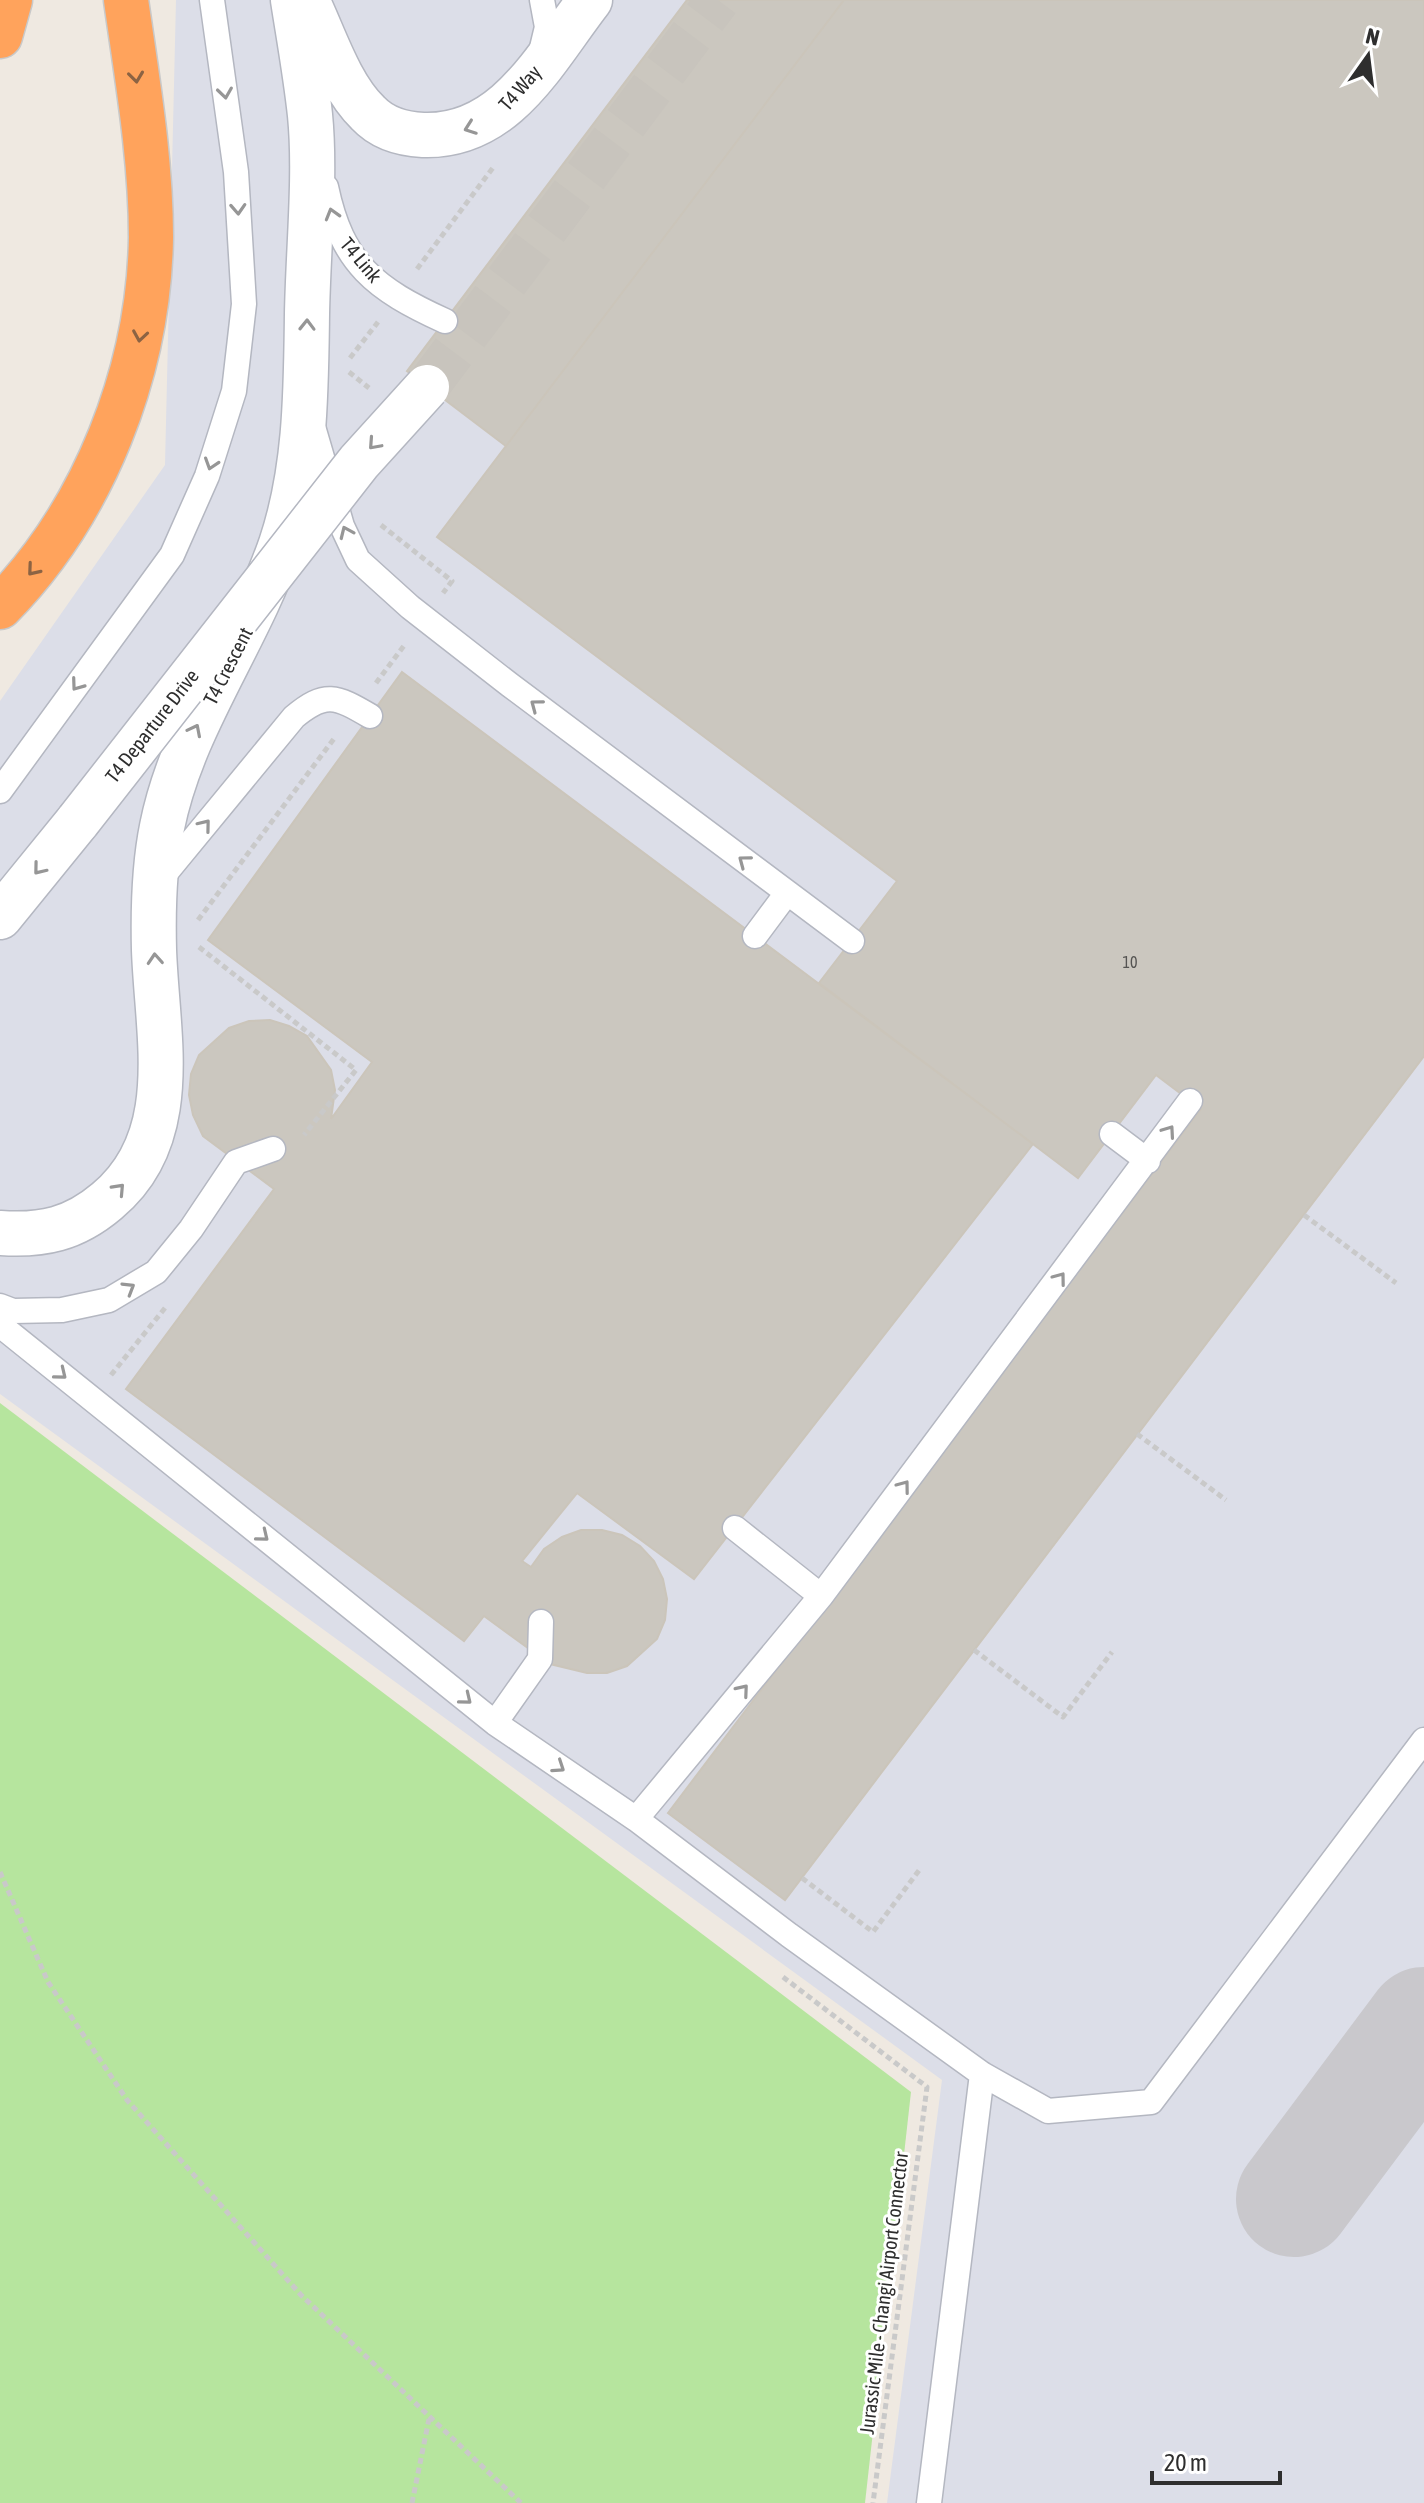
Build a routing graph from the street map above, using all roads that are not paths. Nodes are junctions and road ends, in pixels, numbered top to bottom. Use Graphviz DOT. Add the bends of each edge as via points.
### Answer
graph roads {
  1 [pos="10,0"];
  2 [pos="126,0"];
  3 [pos="212,0"];
  4 [pos="293,0"];
  5 [pos="307,0"];
  6 [pos="542,0"];
  7 [pos="590,0"];
  8 [pos="0,36"];
  9 [pos="529,80"];
  10 [pos="311,118"];
  11 [pos="445,321"];
  12 [pos="427,387"];
  13 [pos="306,403"];
  14 [pos="0,607"];
  15 [pos="370,716"];
  16 [pos="0,791"];
  17 [pos="155,886"];
  18 [pos="787,893"];
  19 [pos="0,917"];
  20 [pos="755,936"];
  21 [pos="852,941"];
  22 [pos="1190,1101"];
  23 [pos="1112,1134"];
  24 [pos="273,1149"];
  25 [pos="1148,1161"];
  26 [pos="0,1233"];
  27 [pos="0,1306"];
  28 [pos="0,1325"];
  29 [pos="735,1528"];
  30 [pos="821,1596"];
  31 [pos="541,1622"];
  32 [pos="495,1723"];
  33 [pos="1424,1740"];
  34 [pos="636,1819"];
  35 [pos="982,2074"];
  36 [pos="929,2503"];
  1 -- 8 [label="highway"];
  2 -- 14 [label="highway, one-way" via="151,238 137,355 121,408 74,509 45,556"];
  3 -- 16 [label="lane, one-way" via="231,131 244,304 234,391 207,476 172,555"];
  4 -- 10 [label="main road, T4 Crescent"];
  9 -- 5 [label="main road, T4 Way, one-way" via="497,115 470,129 442,136 391,129 367,112 347,83"];
  6 -- 9 [label="lane" via="547,27"];
  7 -- 9 [label="main road, T4 Way"];
  11 -- 10 [label="lane, T4 Link, one-way" via="396,297 367,274 342,243"];
  13 -- 10 [label="main road, T4 Crescent, one-way"];
  12 -- 19 [label="main road, T4 Departure Drive, one-way, bridge" via="359,462"];
  17 -- 13 [label="main road, T4 Crescent, one-way" via="171,787 253,617 282,543 297,486"];
  18 -- 13 [label="lane, one-way" via="425,619 358,560 342,526"];
  17 -- 15 [label="lane, one-way" via="294,717 314,700 336,698"];
  26 -- 17 [label="main road, T4 Crescent, one-way" via="30,1235 85,1220 142,1160 161,1082"];
  18 -- 20 [label="lane"];
  18 -- 21 [label="lane"];
  25 -- 22 [label="lane, one-way"];
  23 -- 25 [label="lane"];
  27 -- 24 [label="lane, one-way" via="13,1311 62,1310 109,1300 156,1272 236,1162"];
  30 -- 25 [label="lane, one-way"];
  28 -- 32 [label="lane, one-way"];
  29 -- 30 [label="lane"];
  34 -- 30 [label="lane, one-way"];
  31 -- 32 [label="lane" via="540,1659"];
  32 -- 34 [label="lane, one-way"];
  33 -- 35 [label="lane" via="1151,2102 1048,2111"];
  34 -- 35 [label="lane"];
  35 -- 36 [label="lane"];
}
